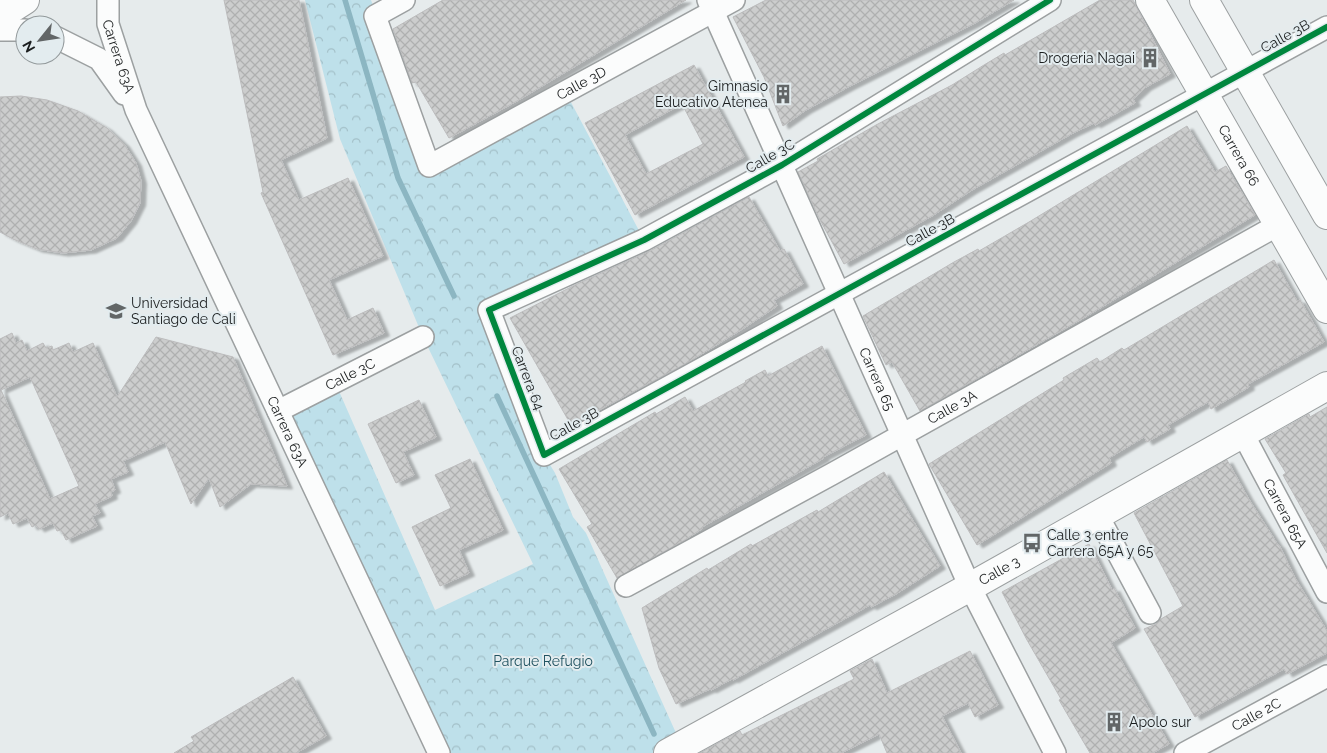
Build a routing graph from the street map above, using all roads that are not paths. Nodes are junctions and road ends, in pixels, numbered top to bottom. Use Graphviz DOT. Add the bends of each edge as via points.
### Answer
graph roads {
  1 [pos="9,0"];
  2 [pos="25,0"];
  3 [pos="108,0"];
  4 [pos="404,0"];
  5 [pos="734,0"];
  6 [pos="1050,0"];
  7 [pos="1150,0"];
  8 [pos="1204,0"];
  9 [pos="0,6"];
  10 [pos="711,6"];
  11 [pos="0,16"];
  12 [pos="1327,27"];
  13 [pos="0,30"];
  14 [pos="15,30"];
  15 [pos="65,42"];
  16 [pos="1245,72"];
  17 [pos="1204,94"];
  18 [pos="136,110"];
  19 [pos="782,165"];
  20 [pos="1325,206"];
  21 [pos="1278,225"];
  22 [pos="839,294"];
  23 [pos="489,310"];
  24 [pos="1327,310"];
  25 [pos="423,337"];
  26 [pos="1327,386"];
  27 [pos="278,411"];
  28 [pos="1243,434"];
  29 [pos="902,435"];
  30 [pos="544,454"];
  31 [pos="1098,516"];
  32 [pos="626,586"];
  33 [pos="970,587"];
  34 [pos="1327,592"];
  35 [pos="1150,612"];
  36 [pos="1327,676"];
  37 [pos="439,753"];
  38 [pos="668,753"];
  39 [pos="1055,753"];
  40 [pos="1185,753"];
  1 -- 9 [label="street"];
  2 -- 11 [label="street"];
  3 -- 18 [label="street, Carrera 63A" via="108,24"];
  4 -- 10 [label="street, Calle 3D" via="375,16 429,166"];
  5 -- 10 [label="street, Calle 3D"];
  6 -- 19 [label="street, Calle 3C"];
  7 -- 17 [label="street, Carrera 66"];
  8 -- 16 [label="street"];
  10 -- 19 [label="street, Carrera 65"];
  12 -- 16 [label="street, Calle 3B"];
  13 -- 14 [label="street"];
  15 -- 18 [label="street, Carrera 63A" via="98,59"];
  16 -- 17 [label="street, Calle 3B"];
  16 -- 20 [label="street"];
  17 -- 21 [label="street, Carrera 66"];
  17 -- 22 [label="street, Calle 3B"];
  18 -- 27 [label="street, Carrera 63A"];
  19 -- 22 [label="street, Carrera 65"];
  19 -- 23 [label="street, Calle 3C" via="644,240"];
  21 -- 24 [label="street, Carrera 66"];
  21 -- 29 [label="street, Calle 3A"];
  22 -- 29 [label="street, Carrera 65"];
  22 -- 30 [label="street, Calle 3B"];
  23 -- 30 [label="street, Carrera 64"];
  25 -- 27 [label="street, Calle 3C"];
  26 -- 28 [label="street, Calle 3"];
  27 -- 37 [label="street, Carrera 63A"];
  28 -- 31 [label="street, Calle 3"];
  28 -- 34 [label="street, Carrera 65A"];
  29 -- 32 [label="street, Calle 3A"];
  29 -- 33 [label="street, Carrera 65"];
  31 -- 33 [label="street, Calle 3"];
  31 -- 35 [label="street"];
  33 -- 38 [label="street, Calle 3"];
  33 -- 39 [label="street, Carrera 65"];
  36 -- 40 [label="street, Calle 2C"];
}
